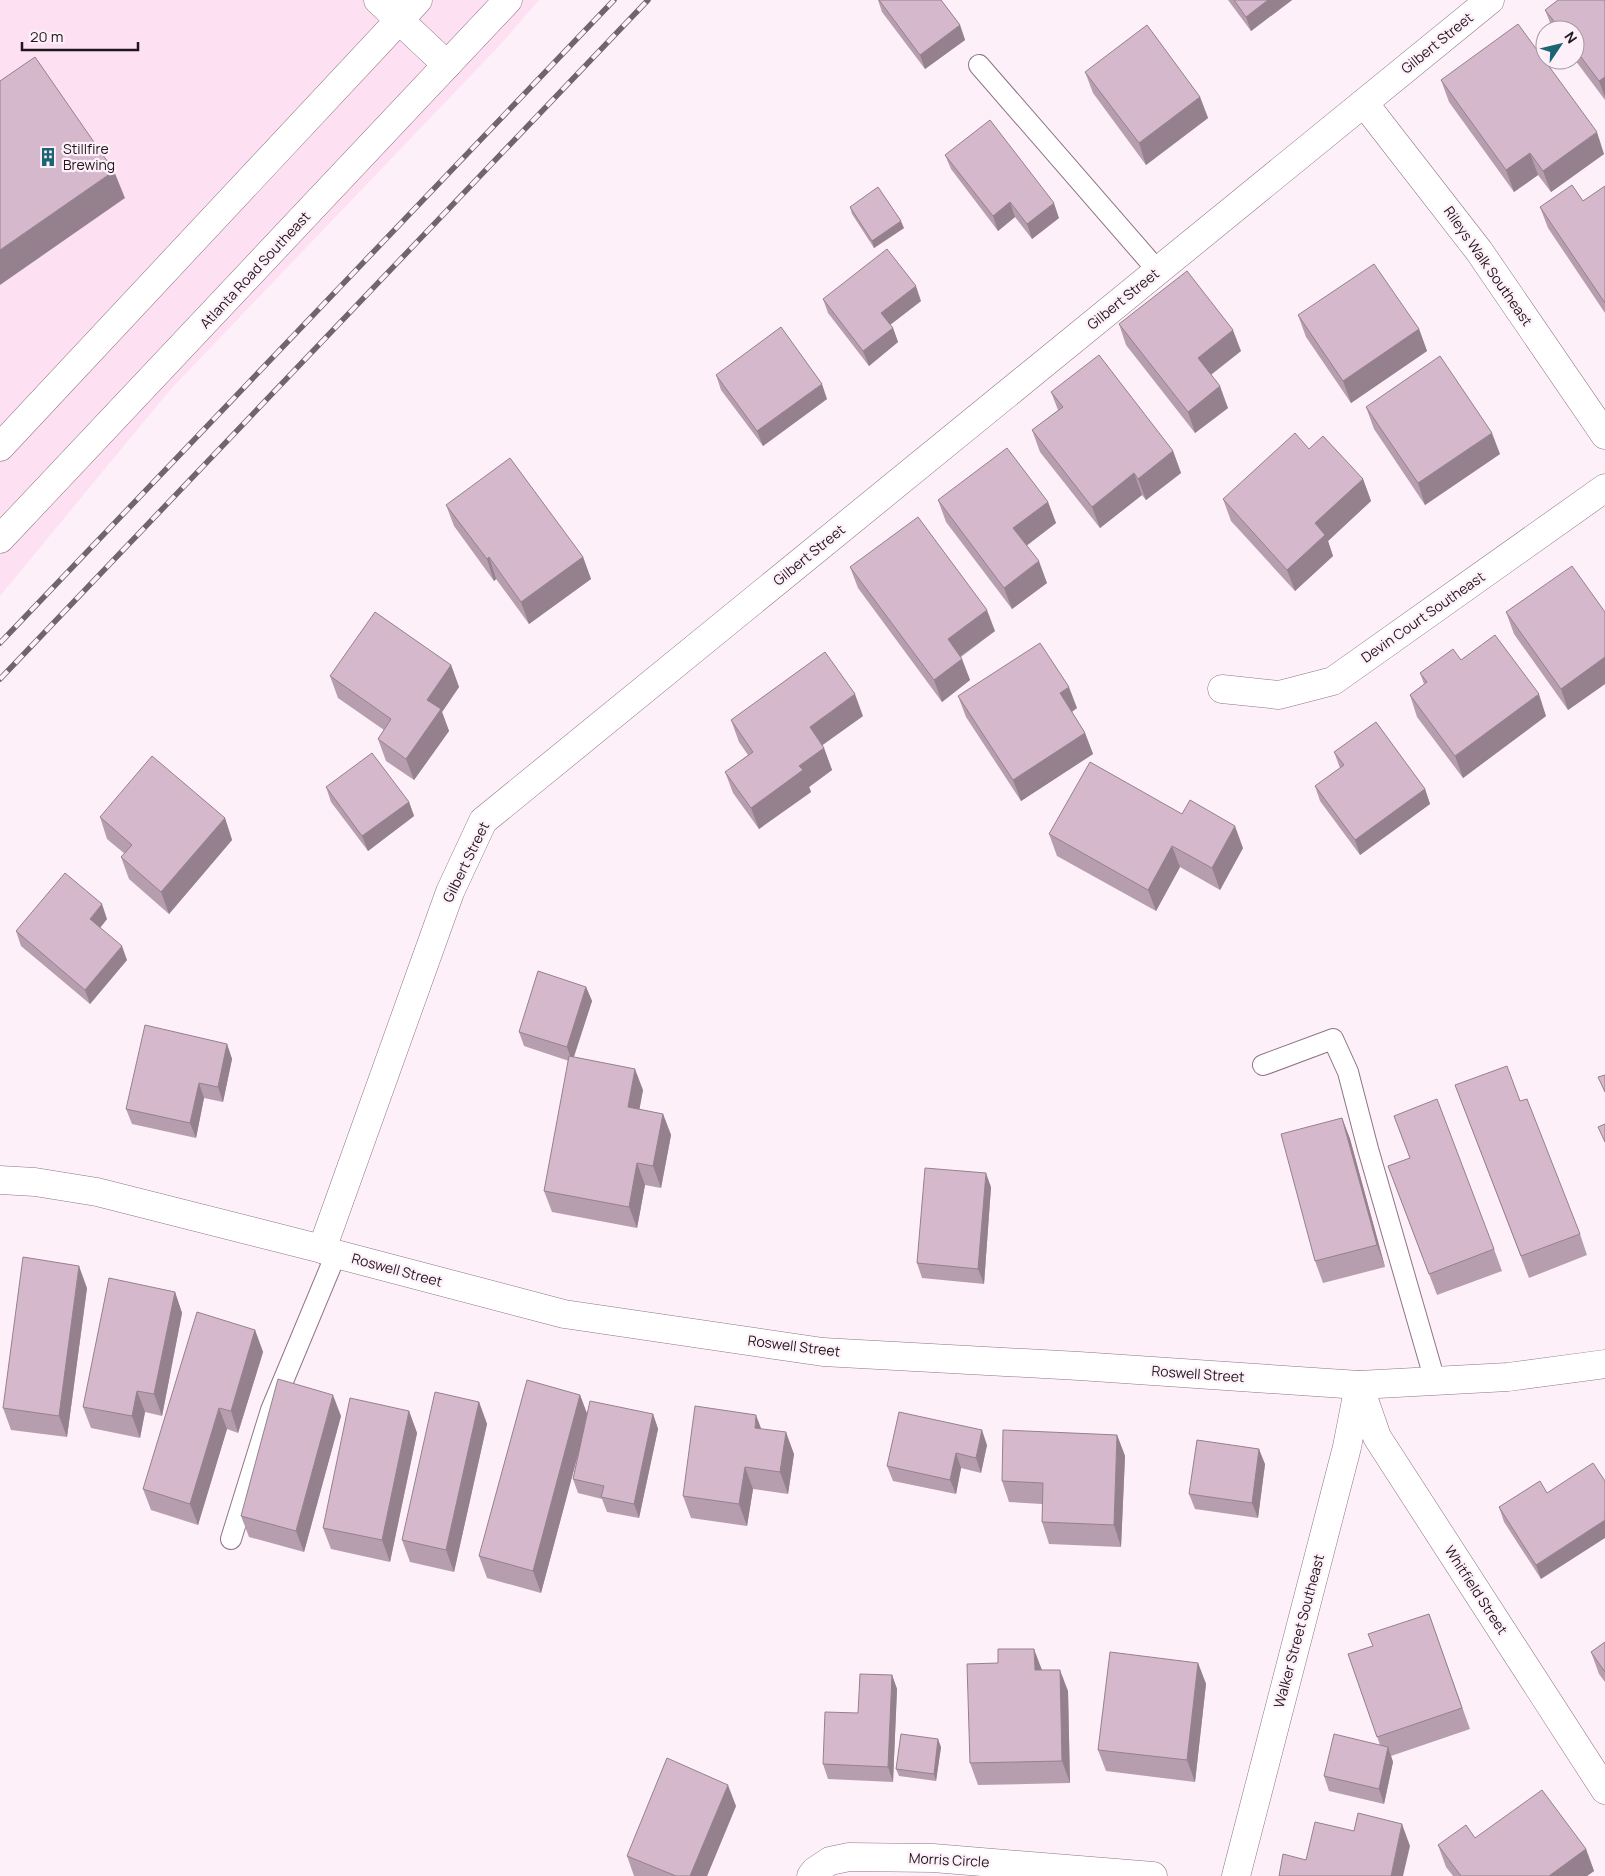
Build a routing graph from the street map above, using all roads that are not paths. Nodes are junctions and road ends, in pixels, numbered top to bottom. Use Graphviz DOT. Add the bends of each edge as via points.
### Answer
graph roads {
  1 [pos="378,0"];
  2 [pos="418,0"];
  3 [pos="508,0"];
  4 [pos="1490,0"];
  5 [pos="399,20"];
  6 [pos="447,65"];
  7 [pos="979,65"];
  8 [pos="1364,103"];
  9 [pos="1158,271"];
  10 [pos="1605,435"];
  11 [pos="0,447"];
  12 [pos="1605,488"];
  13 [pos="0,539"];
  14 [pos="1222,689"];
  15 [pos="1263,1065"];
  16 [pos="0,1180"];
  17 [pos="329,1251"];
  18 [pos="1605,1364"];
  19 [pos="1435,1381"];
  20 [pos="1359,1384"];
  21 [pos="231,1539"];
  22 [pos="1605,1790"];
  23 [pos="811,1876"];
  24 [pos="1153,1876"];
  25 [pos="1236,1876"];
  1 -- 5 [label="street"];
  2 -- 5 [label="street"];
  3 -- 6 [label="street, Atlanta Road Southeast"];
  4 -- 8 [label="street, Gilbert Street"];
  5 -- 6 [label="street"];
  5 -- 11 [label="street"];
  6 -- 13 [label="street, Atlanta Road Southeast"];
  7 -- 9 [label="lane"];
  8 -- 9 [label="street, Gilbert Street"];
  8 -- 10 [label="street, Rileys Walk Southeast" via="1479,251"];
  9 -- 17 [label="street, Gilbert Street" via="484,821 450,892"];
  12 -- 14 [label="street, Devin Court Southeast" via="1333,681 1279,695"];
  15 -- 19 [label="lane" via="1333,1039 1348,1072"];
  16 -- 17 [label="street, Roswell Street" via="97,1192"];
  17 -- 20 [label="street, Roswell Street" via="564,1314 823,1352"];
  17 -- 21 [label="lane" via="271,1410"];
  18 -- 19 [label="street, Roswell Street" via="1508,1377"];
  19 -- 20 [label="street, Roswell Street"];
  20 -- 22 [label="street, Whitfield Street" via="1377,1438"];
  20 -- 25 [label="street, Walker Street Southeast" via="1347,1447"];
  23 -- 24 [label="street, Morris Circle" via="830,1861 859,1857 934,1858"];
}
